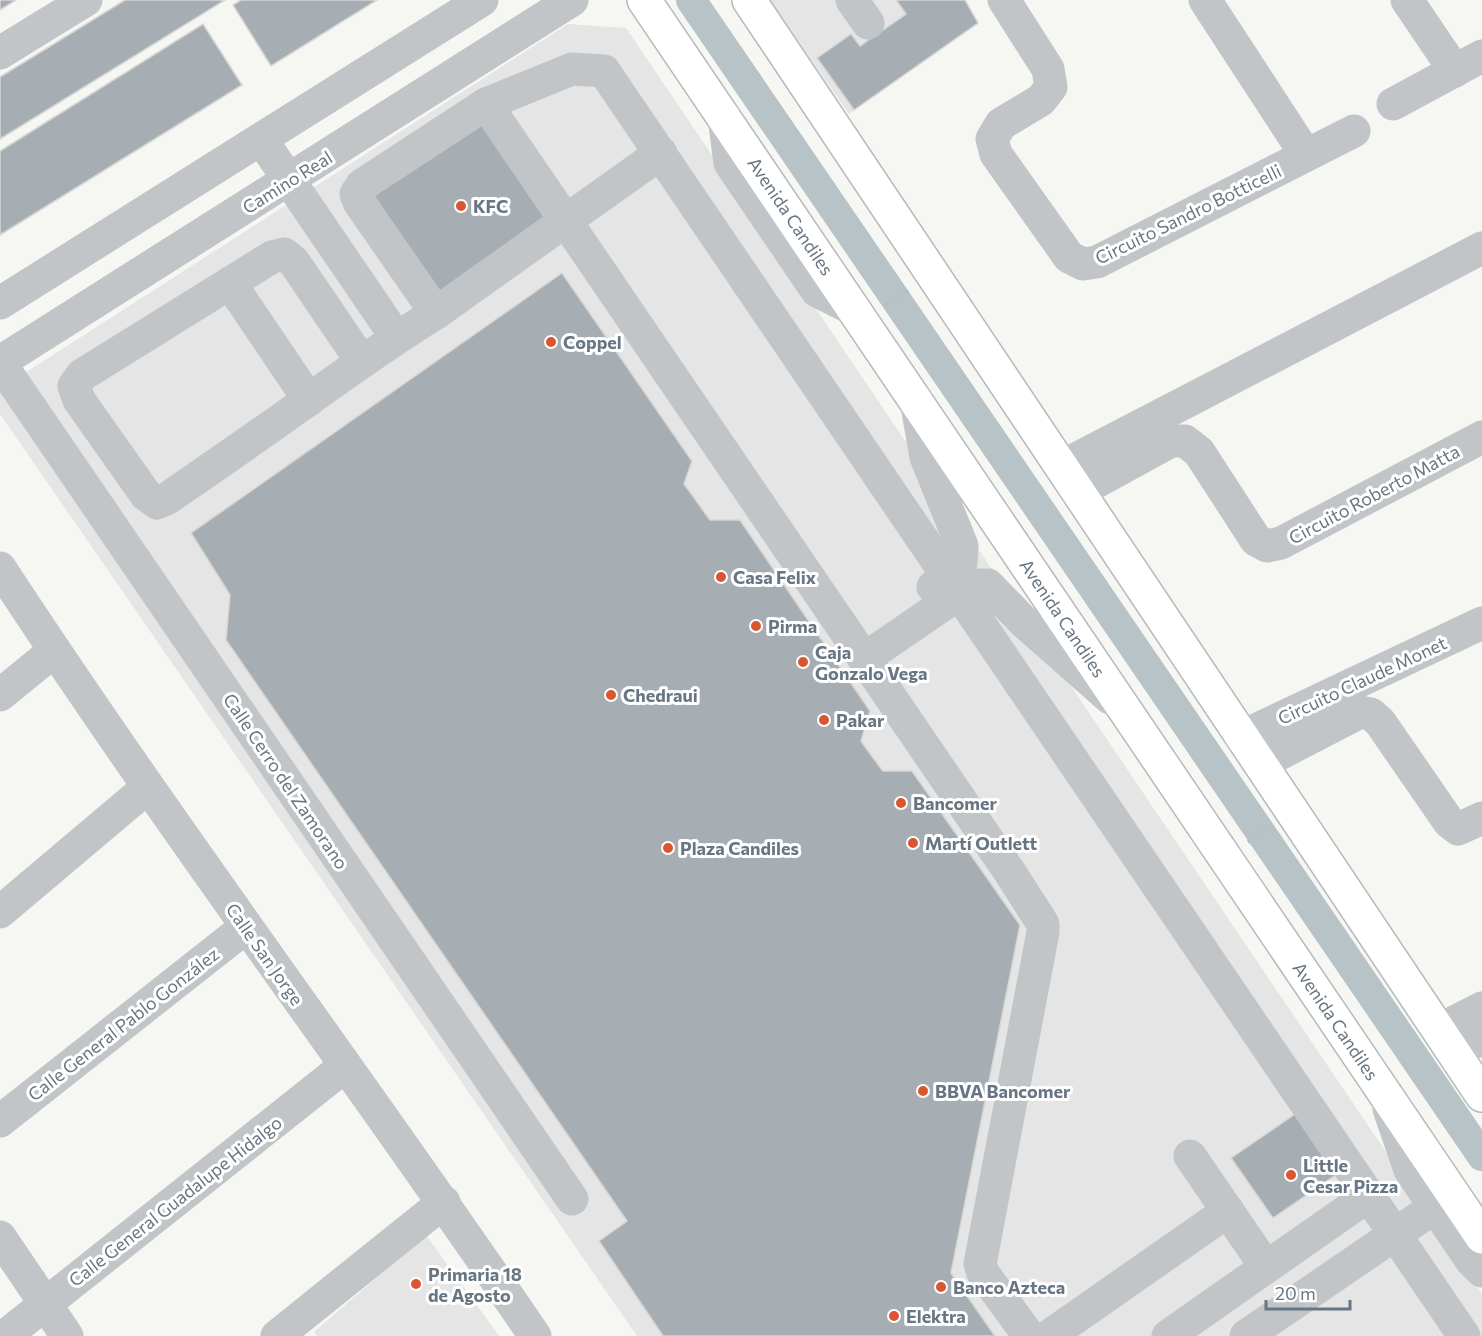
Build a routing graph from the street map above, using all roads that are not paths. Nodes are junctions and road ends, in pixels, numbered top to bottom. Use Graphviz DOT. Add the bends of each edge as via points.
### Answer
graph roads {
  1 [pos="86,0"];
  2 [pos="482,0"];
  3 [pos="572,0"];
  4 [pos="644,0"];
  5 [pos="749,0"];
  6 [pos="1004,0"];
  7 [pos="1205,0"];
  8 [pos="1407,0"];
  9 [pos="0,54"];
  10 [pos="1468,64"];
  11 [pos="486,104"];
  12 [pos="1393,104"];
  13 [pos="1354,131"];
  14 [pos="261,139"];
  15 [pos="661,153"];
  16 [pos="1306,155"];
  17 [pos="289,181"];
  18 [pos="565,220"];
  19 [pos="1482,248"];
  20 [pos="230,283"];
  21 [pos="0,303"];
  22 [pos="436,313"];
  23 [pos="396,337"];
  24 [pos="362,362"];
  25 [pos="0,363"];
  26 [pos="309,400"];
  27 [pos="916,400"];
  28 [pos="1482,437"];
  29 [pos="1070,479"];
  30 [pos="0,568"];
  31 [pos="965,585"];
  32 [pos="1482,622"];
  33 [pos="54,651"];
  34 [pos="859,652"];
  35 [pos="0,695"];
  36 [pos="1128,713"];
  37 [pos="1241,737"];
  38 [pos="1260,764"];
  39 [pos="148,787"];
  40 [pos="1482,818"];
  41 [pos="0,912"];
  42 [pos="246,927"];
  43 [pos="1482,1008"];
  44 [pos="1482,1038"];
  45 [pos="1446,1042"];
  46 [pos="345,1066"];
  47 [pos="1381,1088"];
  48 [pos="1482,1095"];
  49 [pos="0,1121"];
  50 [pos="1190,1156"];
  51 [pos="1368,1196"];
  52 [pos="572,1199"];
  53 [pos="444,1202"];
  54 [pos="1228,1211"];
  55 [pos="1440,1214"];
  56 [pos="0,1237"];
  57 [pos="1482,1237"];
  58 [pos="1400,1242"];
  59 [pos="1266,1267"];
  60 [pos="1482,1271"];
  61 [pos="45,1304"];
  62 [pos="1087,1325"];
  63 [pos="285,1334"];
  64 [pos="6,1336"];
  65 [pos="67,1336"];
  66 [pos="535,1336"];
  67 [pos="1029,1336"];
  68 [pos="1049,1336"];
  69 [pos="1168,1336"];
  70 [pos="1246,1336"];
  71 [pos="1280,1336"];
  72 [pos="1464,1336"];
  1 -- 9 [label="street"];
  2 -- 14 [label="street"];
  3 -- 17 [label="street, Camino Real"];
  4 -- 27 [label="main road, Avenida Candiles" via="724,117 870,309"];
  5 -- 29 [label="main road"];
  6 -- 16 [label="street, Circuito Sandro Botticelli" via="1048,69 1051,87 1041,100 1000,124 992,139 996,154 1069,257 1083,264 1097,262"];
  7 -- 16 [label="street"];
  8 -- 10 [label="street"];
  10 -- 12 [label="street"];
  11 -- 15 [label="street" via="572,69 604,70"];
  11 -- 18 [label="street"];
  11 -- 22 [label="street" via="362,185 356,194"];
  13 -- 16 [label="street, Circuito Sandro Botticelli"];
  14 -- 17 [label="street"];
  14 -- 21 [label="street"];
  15 -- 18 [label="street"];
  15 -- 31 [label="street"];
  17 -- 23 [label="street"];
  17 -- 25 [label="street, Camino Real"];
  18 -- 22 [label="street"];
  18 -- 34 [label="street"];
  19 -- 29 [label="street"];
  20 -- 24 [label="street" via="284,254 294,262"];
  20 -- 26 [label="street"];
  20 -- 26 [label="street" via="82,375 74,386 79,400 146,495 157,502"];
  22 -- 23 [label="street"];
  23 -- 24 [label="street"];
  24 -- 26 [label="street"];
  25 -- 52 [label="street, Calle Cerro del Zamorano"];
  27 -- 31 [label="street" via="926,457 962,546"];
  27 -- 36 [label="main road, Avenida Candiles"];
  28 -- 29 [label="street, Circuito Roberto Matta" via="1281,543 1268,546 1256,540 1199,452 1185,441 1171,441"];
  29 -- 37 [label="main road"];
  30 -- 33 [label="street, Calle San Jorge"];
  31 -- 34 [label="street"];
  31 -- 36 [label="street" via="1025,623"];
  31 -- 51 [label="street"];
  32 -- 37 [label="street, Circuito Claude Monet"];
  33 -- 35 [label="street"];
  33 -- 39 [label="street, Calle San Jorge"];
  34 -- 67 [label="street" via="1043,924 980,1264"];
  36 -- 47 [label="main road, Avenida Candiles"];
  37 -- 38 [label="main road"];
  38 -- 40 [label="street, Circuito Claude Monet" via="1360,712 1371,714 1449,822 1458,829"];
  38 -- 45 [label="main road"];
  39 -- 41 [label="street"];
  39 -- 42 [label="street, Calle San Jorge"];
  42 -- 46 [label="street, Calle San Jorge"];
  42 -- 49 [label="street, Calle General Pablo González"];
  43 -- 45 [label="street"];
  44 -- 45 [label="street"];
  45 -- 48 [label="main road"];
  46 -- 53 [label="street, Calle San Jorge"];
  46 -- 61 [label="street, Calle General Guadalupe Hidalgo"];
  47 -- 55 [label="street" via="1410,1170"];
  47 -- 57 [label="main road, Avenida Candiles"];
  50 -- 54 [label="street"];
  51 -- 58 [label="street"];
  51 -- 59 [label="street"];
  53 -- 63 [label="street"];
  53 -- 66 [label="street, Calle San Jorge"];
  54 -- 59 [label="street"];
  54 -- 62 [label="street"];
  55 -- 58 [label="street"];
  55 -- 60 [label="street"];
  56 -- 61 [label="street"];
  58 -- 70 [label="street"];
  58 -- 71 [label="street"];
  58 -- 72 [label="street"];
  59 -- 69 [label="street"];
  61 -- 64 [label="street, Calle General Guadalupe Hidalgo"];
  61 -- 65 [label="street"];
  62 -- 68 [label="street"];
}
